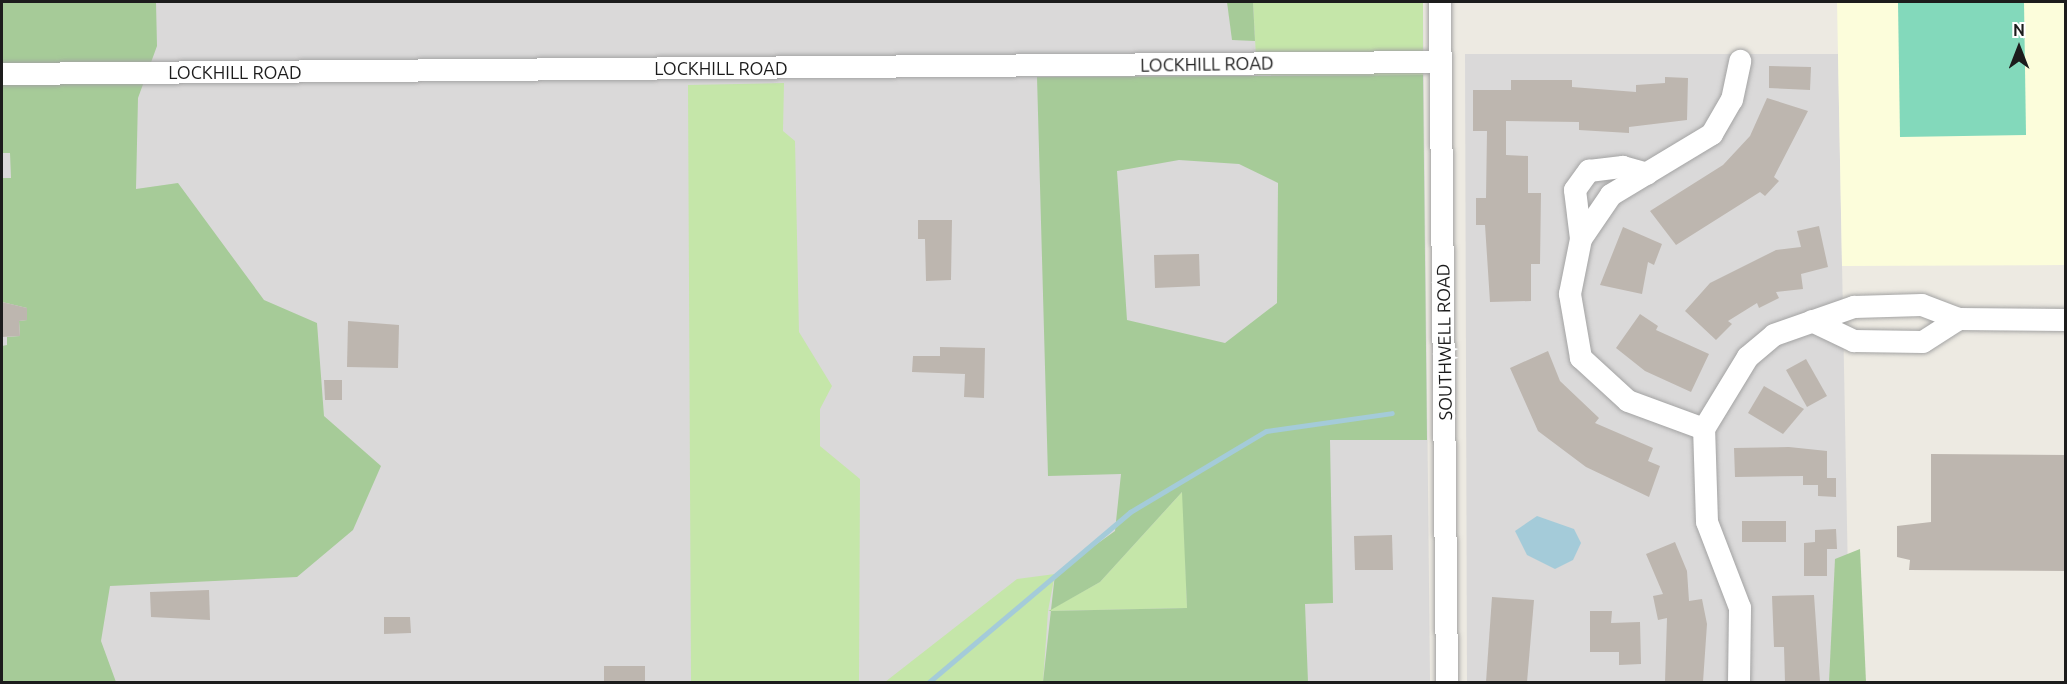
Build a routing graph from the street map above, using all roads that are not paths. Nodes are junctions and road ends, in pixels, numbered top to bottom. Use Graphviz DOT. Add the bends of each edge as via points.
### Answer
graph roads {
  1 [pos="1440,2"];
  2 [pos="1740,61"];
  3 [pos="1441,62"];
  4 [pos="2,74"];
  5 [pos="1647,174"];
  6 [pos="1581,239"];
  7 [pos="1869,306"];
  8 [pos="1959,319"];
  9 [pos="2066,320"];
  10 [pos="1812,321"];
  11 [pos="1869,341"];
  12 [pos="1704,429"];
  13 [pos="1448,682"];
  14 [pos="1739,682"];
  1 -- 3 [label="street, SOUTHWELL ROAD"];
  2 -- 5 [label="street" via="1732,99 1712,134"];
  3 -- 4 [label="street, LOCKHILL ROAD"];
  3 -- 13 [label="street, SOUTHWELL ROAD"];
  5 -- 6 [label="street" via="1611,195"];
  5 -- 6 [label="street" via="1623,167 1589,171 1575,190"];
  6 -- 12 [label="street" via="1570,294 1581,358 1628,401"];
  7 -- 8 [label="street" via="1922,305"];
  7 -- 10 [label="street"];
  7 -- 11 [label="street"];
  8 -- 9 [label="street"];
  8 -- 11 [label="street" via="1923,342"];
  10 -- 11 [label="street" via="1854,341"];
  10 -- 12 [label="street" via="1774,335 1748,357"];
  12 -- 14 [label="street" via="1707,522 1740,608"];
}
